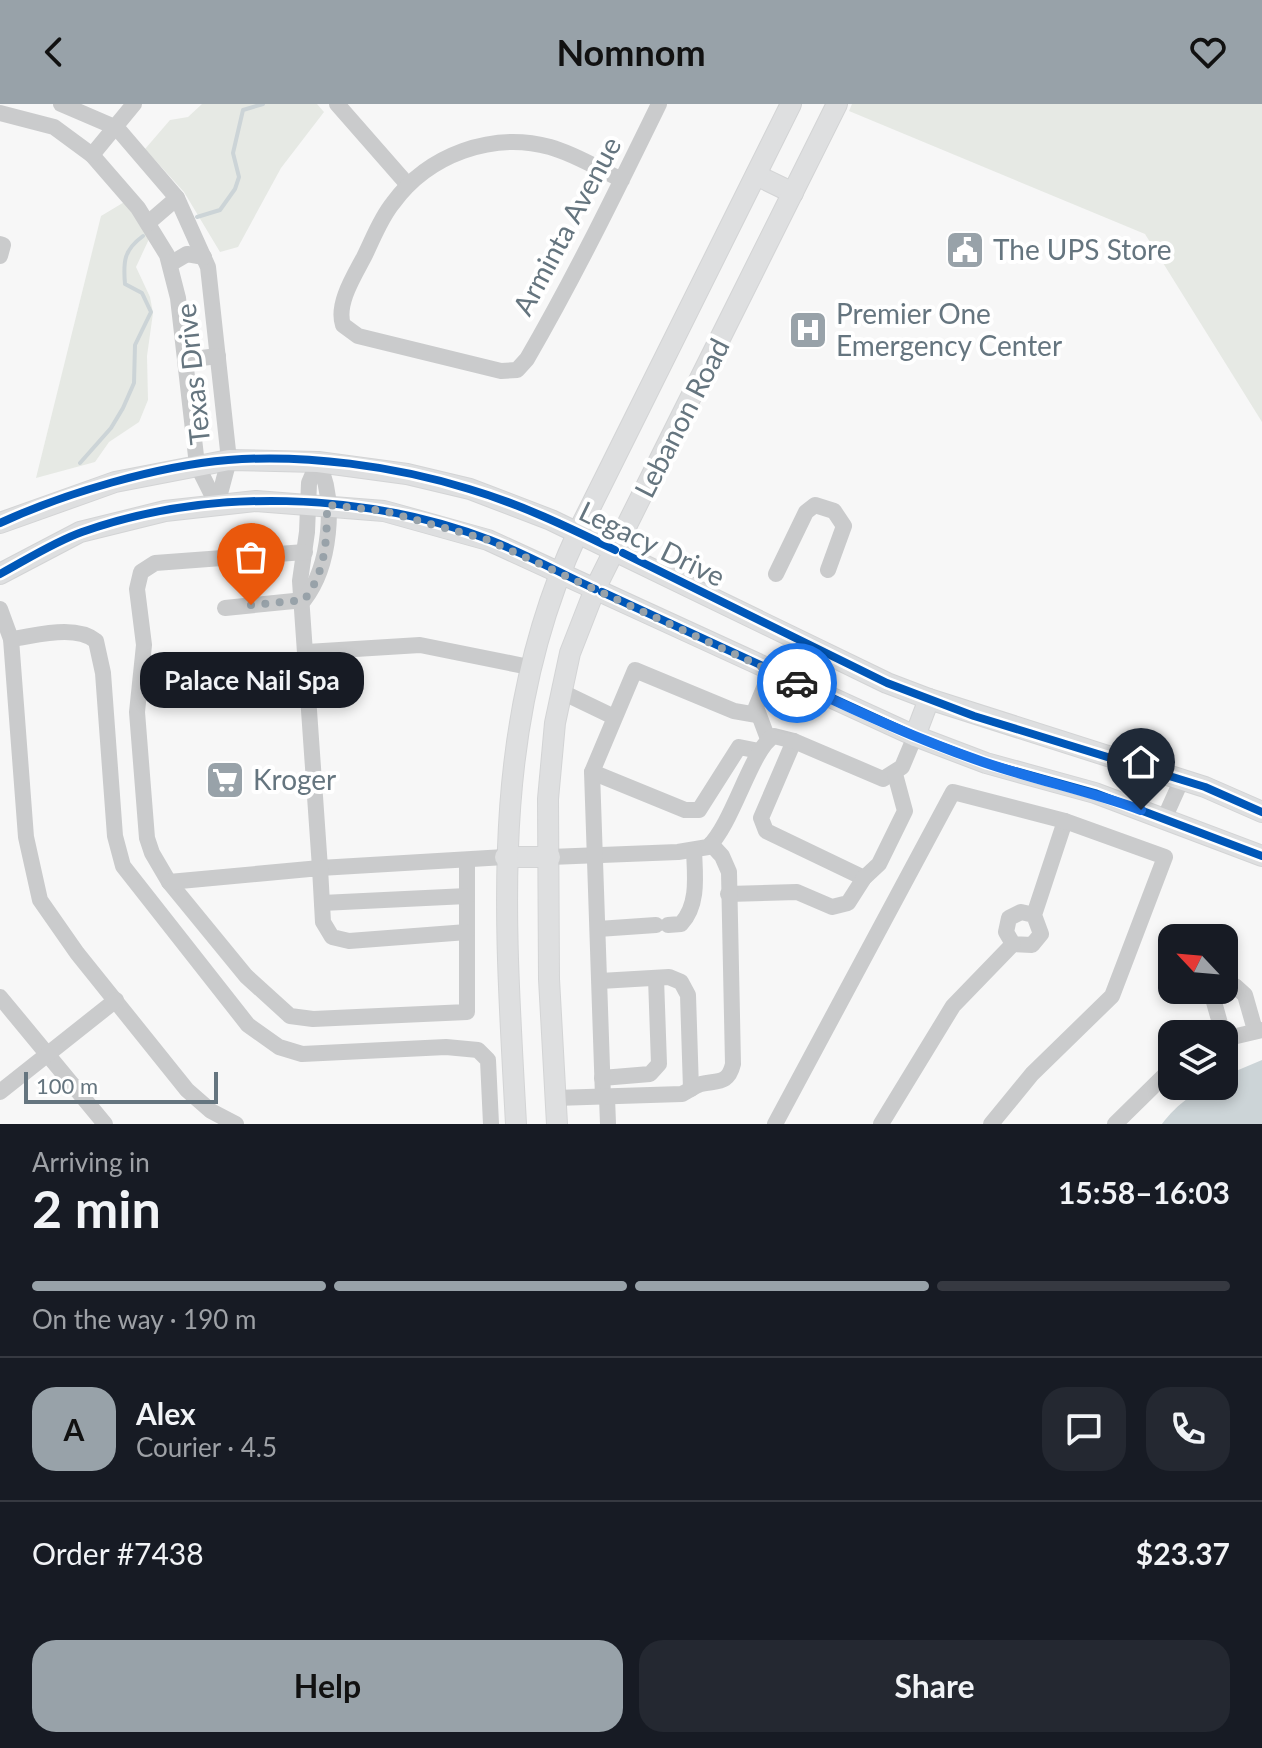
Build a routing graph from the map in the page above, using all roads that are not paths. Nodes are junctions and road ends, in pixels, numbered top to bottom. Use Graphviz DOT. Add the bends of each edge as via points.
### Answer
graph roads {
  1 [pos="61,104"];
  2 [pos="134,104"];
  3 [pos="337,104"];
  4 [pos="659,104"];
  5 [pos="791,104"];
  6 [pos="837,104"];
  7 [pos="0,113"];
  8 [pos="117,128"];
  9 [pos="92,155"];
  10 [pos="756,175"];
  11 [pos="622,180"];
  12 [pos="408,185"];
  13 [pos="793,193"];
  14 [pos="177,198"];
  15 [pos="148,223"];
  16 [pos="204,257"];
  17 [pos="170,264"];
  18 [pos="218,356"];
  19 [pos="185,360"];
  20 [pos="229,460"];
  21 [pos="318,462"];
  22 [pos="197,465"];
  23 [pos="318,504"];
  24 [pos="217,505"];
  25 [pos="0,523"];
  26 [pos="578,532"];
  27 [pos="615,550"];
  28 [pos="305,552"];
  29 [pos="828,570"];
  30 [pos="559,572"];
  31 [pos="0,574"];
  32 [pos="776,574"];
  33 [pos="595,589"];
  34 [pos="304,600"];
  35 [pos="225,608"];
  36 [pos="0,609"];
  37 [pos="11,639"];
  38 [pos="307,652"];
  39 [pos="529,667"];
  40 [pos="771,671"];
  41 [pos="562,692"];
  42 [pos="929,699"];
  43 [pos="757,715"];
  44 [pos="614,717"];
  45 [pos="915,736"];
  46 [pos="794,741"];
  47 [pos="764,745"];
  48 [pos="592,772"];
  49 [pos="895,774"];
  50 [pos="1182,779"];
  51 [pos="1262,812"];
  52 [pos="1164,819"];
  53 [pos="1065,821"];
  54 [pos="711,844"];
  55 [pos="694,851"];
  56 [pos="594,856"];
  57 [pos="1262,856"];
  58 [pos="505,857"];
  59 [pos="550,857"];
  60 [pos="467,860"];
  61 [pos="320,868"];
  62 [pos="864,878"];
  63 [pos="169,882"];
  64 [pos="728,894"];
  65 [pos="467,896"];
  66 [pos="322,903"];
  67 [pos="1034,915"];
  68 [pos="598,929"];
  69 [pos="467,932"];
  70 [pos="1013,944"];
  71 [pos="656,978"];
  72 [pos="600,981"];
  73 [pos="1238,989"];
  74 [pos="0,997"];
  75 [pos="116,1000"];
  76 [pos="1258,1030"];
  77 [pos="1238,1034"];
  78 [pos="47,1054"];
  79 [pos="602,1078"];
  80 [pos="1158,1082"];
  81 [pos="691,1089"];
  82 [pos="0,1092"];
  83 [pos="605,1097"];
  84 [pos="555,1098"];
  85 [pos="105,1124"];
  86 [pos="236,1124"];
  87 [pos="491,1124"];
  88 [pos="516,1124"];
  89 [pos="557,1124"];
  90 [pos="608,1124"];
  91 [pos="775,1124"];
  92 [pos="881,1124"];
  93 [pos="991,1124"];
  94 [pos="1115,1124"];
  1 -- 8 [label="street, Texas Drive"];
  2 -- 8 [label="street"];
  3 -- 12 [label="street"];
  4 -- 11 [label="street, Arminta Avenue"];
  5 -- 10 [label="main road, Lebanon Road"];
  6 -- 13 [label="main road, Lebanon Road"];
  7 -- 9 [label="street, Texas Drive" via="54,127"];
  8 -- 9 [label="street"];
  8 -- 14 [label="street, Texas Drive"];
  9 -- 15 [label="street, Texas Drive"];
  10 -- 13 [label="main road"];
  10 -- 26 [label="main road, Lebanon Road"];
  11 -- 12 [label="street" via="560,150 510,142 456,153"];
  11 -- 12 [label="street, Arminta Avenue" via="517,370 487,368 346,329 341,316 344,300 384,217"];
  13 -- 27 [label="main road, Lebanon Road"];
  14 -- 15 [label="street"];
  14 -- 16 [label="street, Texas Drive"];
  15 -- 17 [label="street, Texas Drive"];
  16 -- 17 [label="street" via="187,254"];
  16 -- 18 [label="street, Texas Drive"];
  17 -- 19 [label="street, Texas Drive"];
  18 -- 19 [label="street"];
  18 -- 20 [label="street, Texas Drive"];
  19 -- 22 [label="street, Texas Drive"];
  20 -- 21 [label="main road, Legacy Drive"];
  20 -- 22 [label="main road, Legacy Drive"];
  20 -- 24 [label="street, Texas Drive"];
  21 -- 23 [label="street" via="309,483"];
  21 -- 26 [label="main road, Legacy Drive" via="470,489"];
  22 -- 24 [label="street, Texas Drive"];
  22 -- 25 [label="main road, Legacy Drive" via="115,482"];
  23 -- 24 [label="main road"];
  23 -- 28 [label="street"];
  23 -- 30 [label="main road" via="384,511 460,531"];
  23 -- 34 [label="street" via="320,577"];
  24 -- 31 [label="main road" via="165,511 80,532"];
  26 -- 27 [label="main road, Legacy Drive"];
  26 -- 30 [label="main road, Lebanon Road"];
  27 -- 33 [label="main road, Lebanon Road"];
  27 -- 42 [label="main road, Legacy Drive"];
  28 -- 34 [label="street" via="300,581"];
  28 -- 63 [label="street" via="155,563 138,579 144,645 137,712 147,838"];
  29 -- 32 [label="street" via="844,526 834,511 815,505 806,512"];
  30 -- 33 [label="main road"];
  30 -- 39 [label="main road, Lebanon Road"];
  33 -- 40 [label="main road"];
  33 -- 41 [label="main road, Lebanon Road" via="570,653"];
  34 -- 35 [label="street"];
  34 -- 38 [label="street"];
  36 -- 37 [label="street"];
  37 -- 75 [label="street" via="34,883 59,929"];
  37 -- 87 [label="street" via="80,633 96,641 115,836 123,866 248,1025 279,1047 302,1054 478,1050 488,1060"];
  38 -- 39 [label="street" via="420,645"];
  38 -- 61 [label="street"];
  39 -- 58 [label="main road, Lebanon Road"];
  40 -- 43 [label="street" via="756,702"];
  40 -- 45 [label="main road"];
  41 -- 44 [label="street"];
  41 -- 59 [label="main road, Lebanon Road" via="548,799"];
  42 -- 45 [label="main road"];
  42 -- 50 [label="main road, Legacy Drive"];
  43 -- 44 [label="street" via="734,711 635,670"];
  43 -- 47 [label="street"];
  44 -- 48 [label="street"];
  45 -- 49 [label="street"];
  45 -- 52 [label="main road"];
  46 -- 47 [label="street" via="780,735"];
  46 -- 49 [label="street" via="876,779"];
  46 -- 62 [label="street" via="761,825"];
  47 -- 48 [label="street" via="739,747 699,810 685,810"];
  47 -- 54 [label="street"];
  48 -- 56 [label="street"];
  49 -- 62 [label="street" via="905,811 879,864"];
  50 -- 51 [label="main road, Legacy Drive"];
  50 -- 52 [label="street"];
  52 -- 57 [label="main road"];
  53 -- 67 [label="street"];
  53 -- 91 [label="street" via="953,792"];
  53 -- 93 [label="street" via="1165,857 1112,996 1032,1074"];
  54 -- 55 [label="street"];
  54 -- 64 [label="street" via="728,867"];
  55 -- 56 [label="street"];
  55 -- 68 [label="street" via="695,885 681,924"];
  56 -- 59 [label="street"];
  56 -- 68 [label="street"];
  58 -- 59 [label="main road"];
  58 -- 60 [label="street"];
  58 -- 88 [label="main road, Lebanon Road"];
  59 -- 84 [label="main road, Lebanon Road"];
  60 -- 61 [label="street"];
  60 -- 65 [label="street"];
  61 -- 63 [label="street"];
  61 -- 66 [label="street"];
  62 -- 64 [label="street" via="852,900 838,907 797,892"];
  63 -- 69 [label="street" via="246,976 280,1010 300,1019 467,1012"];
  64 -- 81 [label="street" via="732,1069 720,1083"];
  65 -- 66 [label="street"];
  65 -- 69 [label="street"];
  66 -- 69 [label="street" via="326,931 339,940"];
  67 -- 70 [label="street" via="1041,927 1037,940 1026,947"];
  67 -- 70 [label="street" via="1021,912 1009,918 1006,932"];
  68 -- 72 [label="street"];
  70 -- 92 [label="street" via="953,1006"];
  71 -- 72 [label="street"];
  71 -- 79 [label="street" via="659,1064 650,1074"];
  71 -- 81 [label="street" via="681,982 688,995"];
  72 -- 79 [label="street"];
  73 -- 76 [label="street"];
  74 -- 78 [label="street"];
  75 -- 78 [label="street"];
  75 -- 86 [label="street" via="187,1090"];
  76 -- 77 [label="street"];
  78 -- 82 [label="street"];
  78 -- 85 [label="street"];
  79 -- 83 [label="street"];
  80 -- 94 [label="street"];
  81 -- 83 [label="street" via="682,1094"];
  83 -- 84 [label="street"];
  83 -- 90 [label="street"];
  84 -- 89 [label="main road, Lebanon Road"];
}
